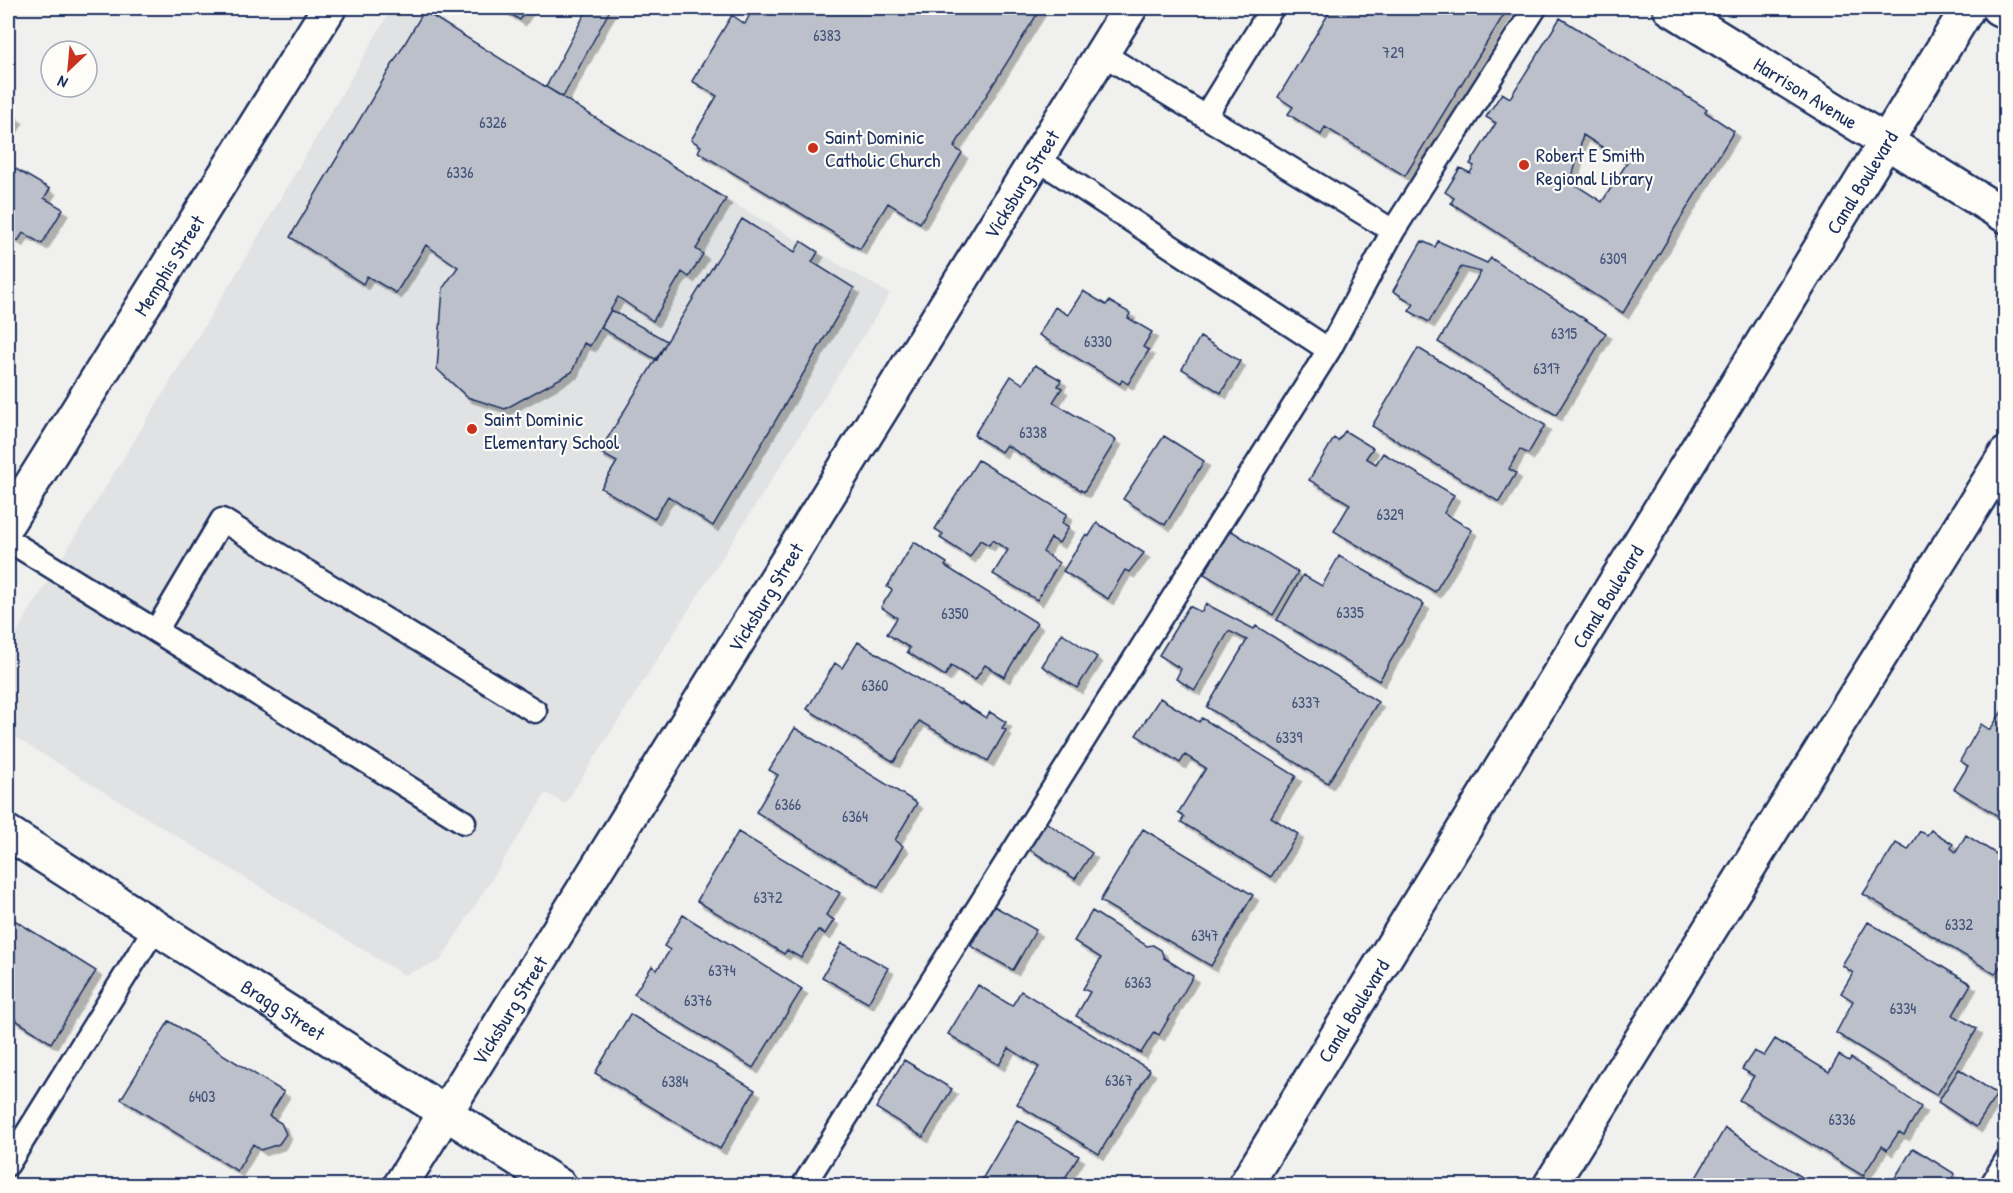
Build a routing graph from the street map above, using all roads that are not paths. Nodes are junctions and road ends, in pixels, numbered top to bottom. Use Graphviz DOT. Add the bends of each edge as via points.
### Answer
graph roads {
  1 [pos="329,8"];
  2 [pos="1130,8"];
  3 [pos="1272,8"];
  4 [pos="1535,8"];
  5 [pos="1670,8"];
  6 [pos="1968,8"];
  7 [pos="1998,8"];
  8 [pos="2006,12"];
  9 [pos="1101,53"];
  10 [pos="1206,115"];
  11 [pos="1885,142"];
  12 [pos="1036,159"];
  13 [pos="2006,216"];
  14 [pos="1393,231"];
  15 [pos="1329,350"];
  16 [pos="2006,454"];
  17 [pos="8,522"];
  18 [pos="8,540"];
  19 [pos="156,631"];
  20 [pos="535,711"];
  21 [pos="464,822"];
  22 [pos="8,833"];
  23 [pos="155,928"];
  24 [pos="444,1113"];
  25 [pos="2006,1161"];
  26 [pos="8,1164"];
  27 [pos="400,1185"];
  28 [pos="560,1185"];
  29 [pos="803,1185"];
  30 [pos="1245,1185"];
  31 [pos="1550,1185"];
  32 [pos="1990,1185"];
  1 -- 17 [label="street, Memphis Street"];
  2 -- 9 [label="street, Vicksburg Street"];
  3 -- 10 [label="lane"];
  4 -- 14 [label="lane"];
  5 -- 11 [label="street, Harrison Avenue"];
  6 -- 11 [label="street, Canal Boulevard"];
  7 -- 8 [label="street"];
  9 -- 10 [label="lane"];
  9 -- 12 [label="street, Vicksburg Street"];
  10 -- 14 [label="lane"];
  11 -- 13 [label="street, Harrison Avenue"];
  11 -- 30 [label="street, Canal Boulevard"];
  12 -- 15 [label="lane"];
  12 -- 24 [label="street, Vicksburg Street"];
  14 -- 15 [label="lane"];
  15 -- 29 [label="lane"];
  16 -- 31 [label="street"];
  18 -- 19 [label="lane"];
  19 -- 20 [label="lane" via="222,520"];
  19 -- 21 [label="lane"];
  22 -- 23 [label="street, Bragg Street"];
  23 -- 24 [label="street, Bragg Street"];
  23 -- 26 [label="lane"];
  24 -- 27 [label="street, Vicksburg Street"];
  24 -- 28 [label="street, Bragg Street"];
  25 -- 32 [label="lane"];
}
